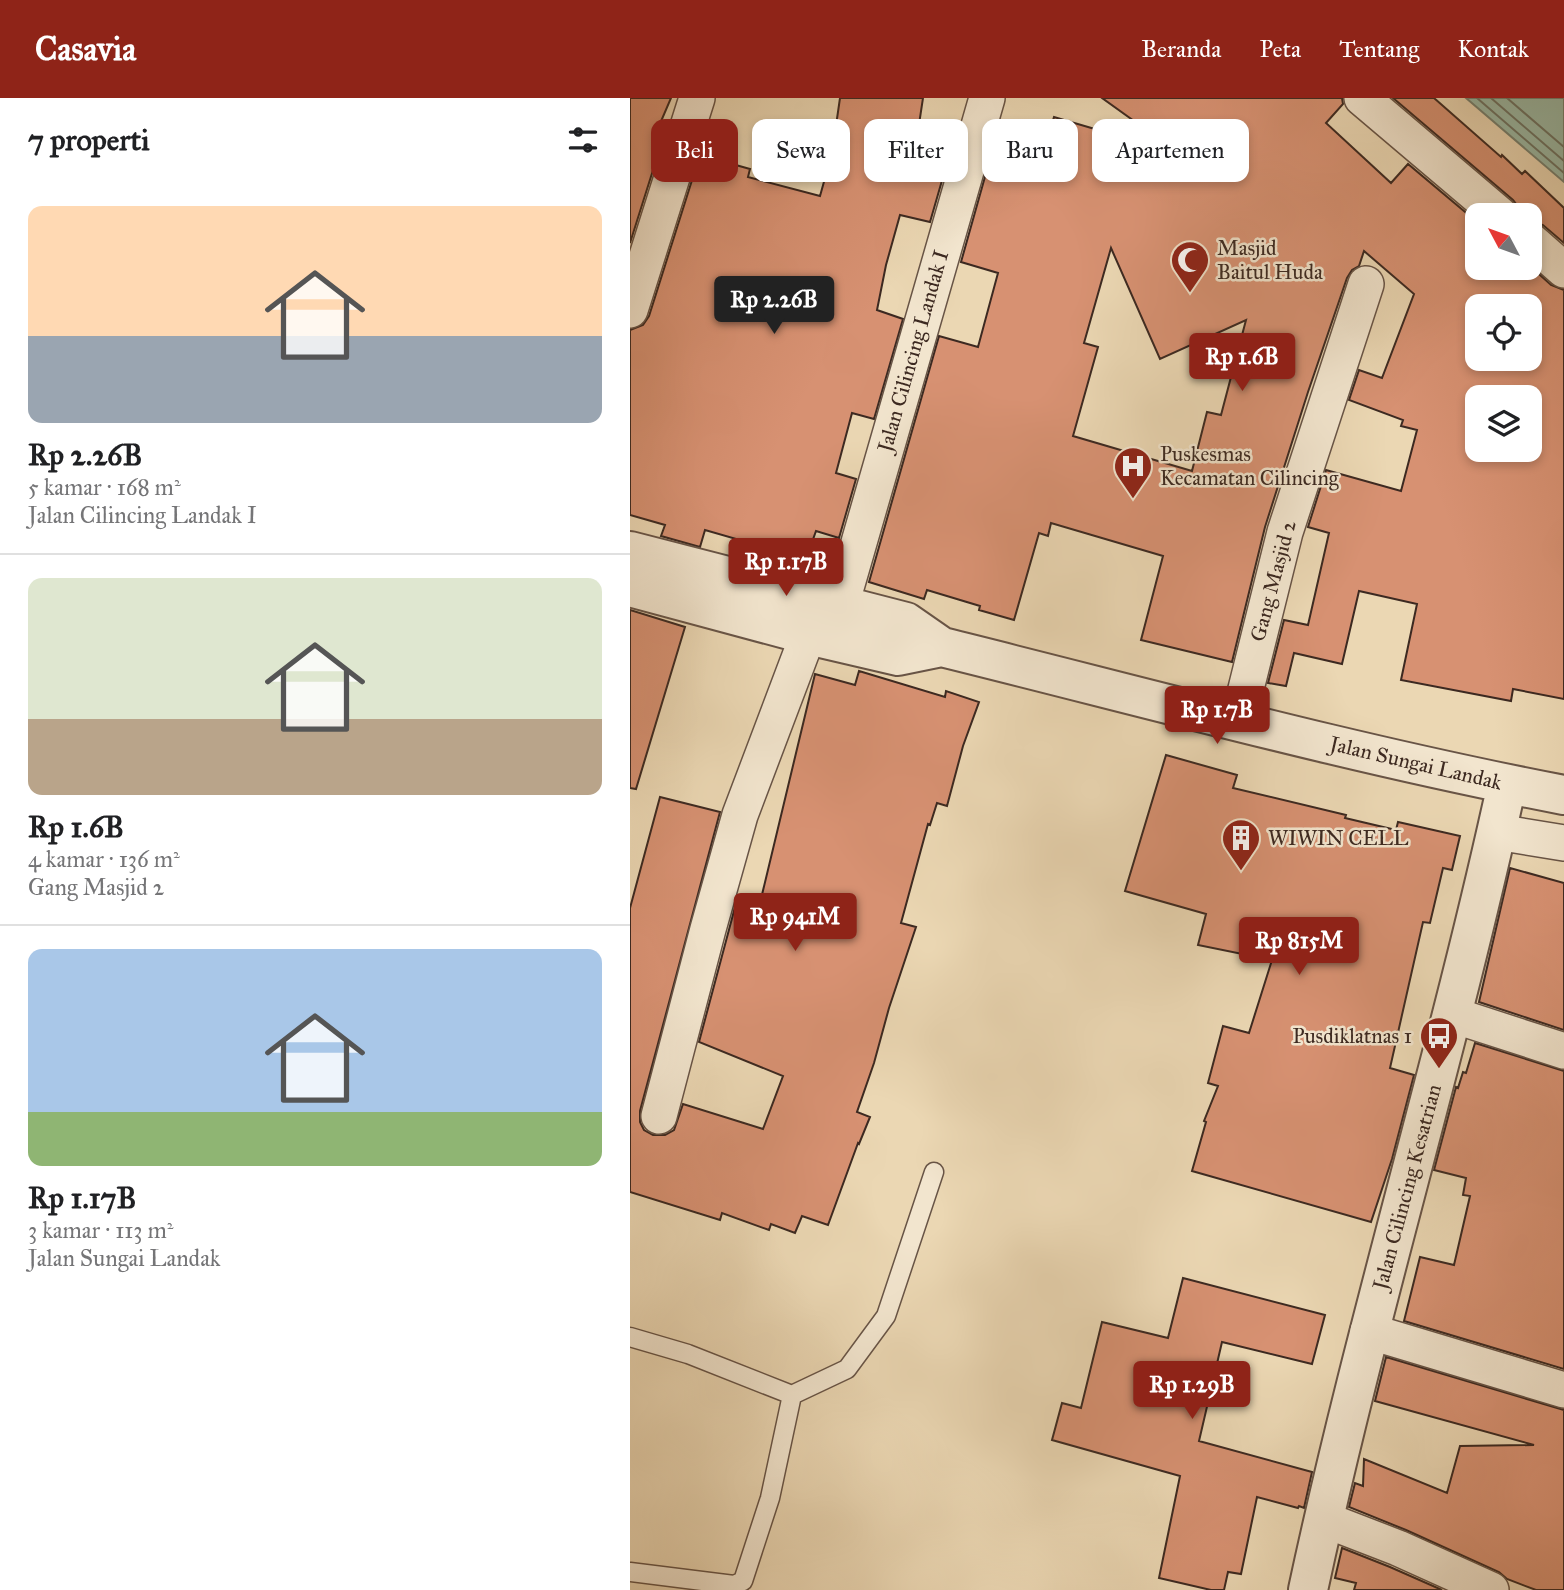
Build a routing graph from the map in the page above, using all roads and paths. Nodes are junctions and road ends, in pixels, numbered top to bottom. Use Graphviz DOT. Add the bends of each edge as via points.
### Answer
graph roads {
  1 [pos="696,98"];
  2 [pos="987,98"];
  3 [pos="1362,98"];
  4 [pos="1486,203"];
  5 [pos="1542,251"];
  6 [pos="1564,270"];
  7 [pos="1366,284"];
  8 [pos="630,310"];
  9 [pos="630,551"];
  10 [pos="630,587"];
  11 [pos="841,605"];
  12 [pos="808,635"];
  13 [pos="942,647"];
  14 [pos="1238,721"];
  15 [pos="1507,784"];
  16 [pos="1564,795"];
  17 [pos="1497,832"];
  18 [pos="1564,843"];
  19 [pos="1453,1015"];
  20 [pos="1564,1051"];
  21 [pos="659,1116"];
  22 [pos="934,1172"];
  23 [pos="1368,1331"];
  24 [pos="630,1337"];
  25 [pos="1564,1390"];
  26 [pos="792,1395"];
  27 [pos="1323,1519"];
  28 [pos="630,1572"];
  29 [pos="1308,1590"];
  30 [pos="1491,1590"];
  1 -- 8 [label="street"];
  2 -- 11 [label="street, Jalan Cilincing Landak I"];
  3 -- 4 [label="street"];
  5 -- 6 [label="street"];
  7 -- 14 [label="street, Gang Masjid 2" via="1284,532"];
  9 -- 11 [label="street, Jalan Sungai Landak"];
  10 -- 12 [label="street, Jalan Sungai Landak"];
  11 -- 13 [label="street, Jalan Sungai Landak" via="906,622"];
  12 -- 13 [label="street, Jalan Sungai Landak" via="898,656"];
  12 -- 21 [label="street" via="740,815"];
  13 -- 14 [label="street, Jalan Sungai Landak"];
  14 -- 15 [label="street, Jalan Sungai Landak"];
  15 -- 16 [label="street, Jalan Sungai Landak"];
  15 -- 17 [label="street, Jalan Cilincing Kesatrian"];
  17 -- 18 [label="street"];
  17 -- 19 [label="street, Jalan Cilincing Kesatrian"];
  19 -- 20 [label="street"];
  19 -- 23 [label="street, Jalan Cilincing Kesatrian"];
  22 -- 26 [label="lane" via="886,1315 846,1369"];
  23 -- 25 [label="street"];
  23 -- 27 [label="street, Jalan Cilincing Kesatrian"];
  24 -- 26 [label="lane" via="688,1354"];
  26 -- 28 [label="lane" via="770,1498 743,1581 734,1585"];
  27 -- 29 [label="street, Jalan Cilincing Kesatrian"];
  27 -- 30 [label="street"];
}
